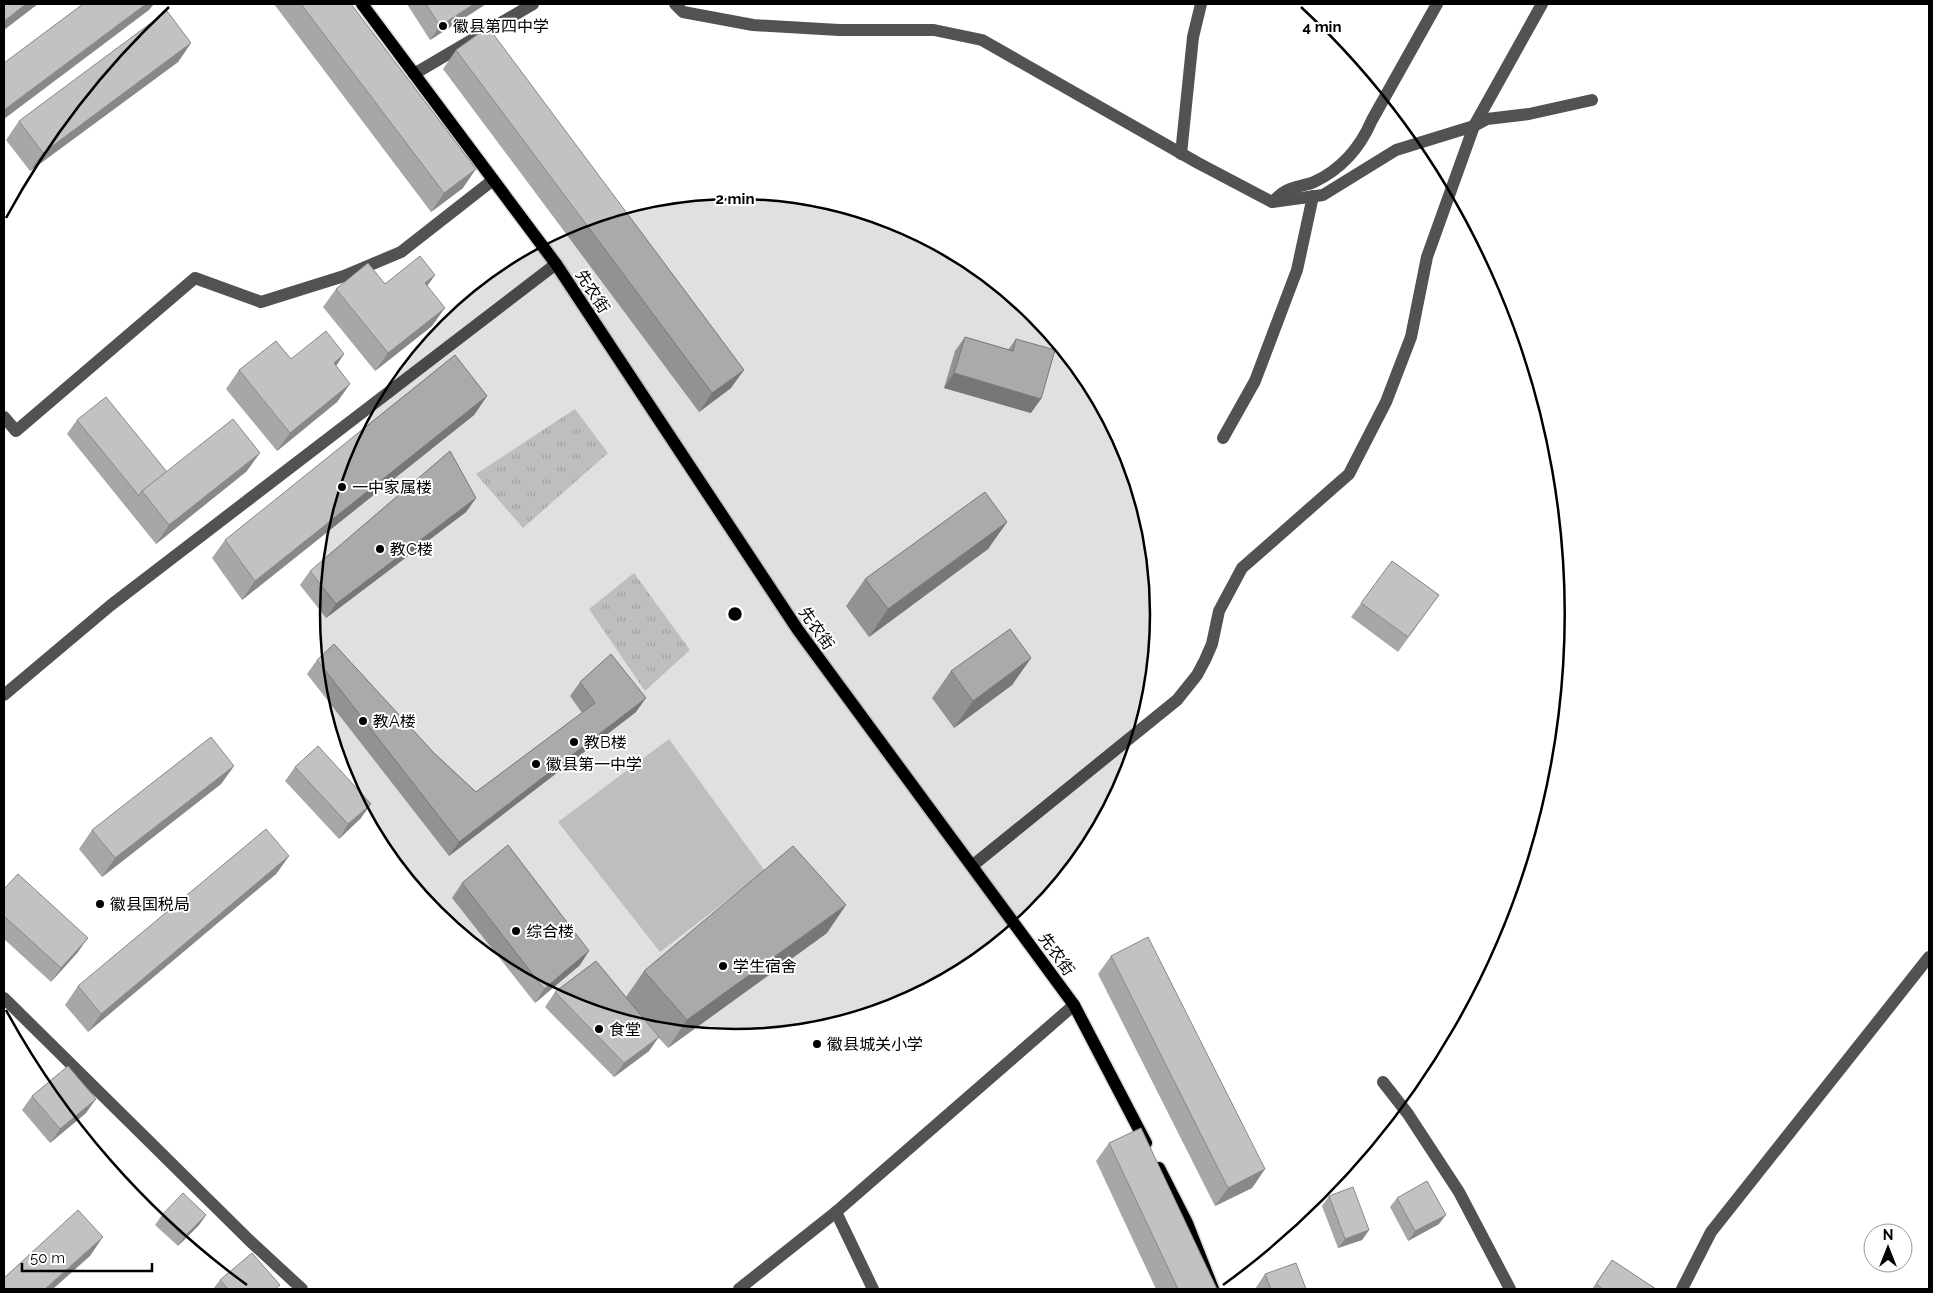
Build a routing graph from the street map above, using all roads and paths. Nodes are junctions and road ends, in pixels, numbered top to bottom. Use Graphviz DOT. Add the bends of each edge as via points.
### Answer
graph roads {
  1 [pos="362,4"];
  2 [pos="533,4"];
  3 [pos="675,4"];
  4 [pos="1201,4"];
  5 [pos="1437,4"];
  6 [pos="1542,4"];
  7 [pos="414,74"];
  8 [pos="1592,100"];
  9 [pos="1474,126"];
  10 [pos="1181,154"];
  11 [pos="492,180"];
  12 [pos="1313,196"];
  13 [pos="1272,202"];
  14 [pos="556,264"];
  15 [pos="4,417"];
  16 [pos="1223,438"];
  17 [pos="4,695"];
  18 [pos="972,866"];
  19 [pos="1929,957"];
  20 [pos="4,998"];
  21 [pos="1074,1005"];
  22 [pos="1383,1082"];
  23 [pos="836,1212"];
  24 [pos="302,1289"];
  25 [pos="739,1289"];
  26 [pos="873,1289"];
  27 [pos="1213,1289"];
  28 [pos="1510,1289"];
  29 [pos="1682,1289"];
  1 -- 7 [label="main road, 先农街"];
  2 -- 7 [label="street"];
  3 -- 10 [label="street" via="683,12 753,25 839,30 934,30 982,40"];
  4 -- 10 [label="street" via="1193,37"];
  5 -- 13 [label="street" via="1366,134 1349,157 1326,176 1285,190"];
  6 -- 9 [label="street"];
  7 -- 11 [label="main road, 先农街"];
  8 -- 9 [label="street" via="1529,114 1487,119"];
  9 -- 12 [label="street" via="1396,150 1323,195"];
  9 -- 18 [label="street" via="1427,258 1411,338 1386,402 1348,474 1242,568 1219,611 1205,660 1178,700"];
  10 -- 13 [label="street"];
  11 -- 14 [label="main road, 先农街"];
  11 -- 15 [label="street" via="401,252 344,276 261,302 195,278 16,431"];
  12 -- 13 [label="street"];
  12 -- 16 [label="street" via="1297,270 1255,381"];
  14 -- 17 [label="street" via="110,605"];
  14 -- 18 [label="main road, 先农街" via="798,630"];
  18 -- 21 [label="main road, 先农街"];
  19 -- 29 [label="street" via="1711,1232"];
  20 -- 24 [label="street"];
  21 -- 23 [label="street"];
  21 -- 27 [label="main road, 先农街" via="1187,1223"];
  22 -- 28 [label="street" via="1459,1192"];
  23 -- 25 [label="street"];
  23 -- 26 [label="street"];
}
